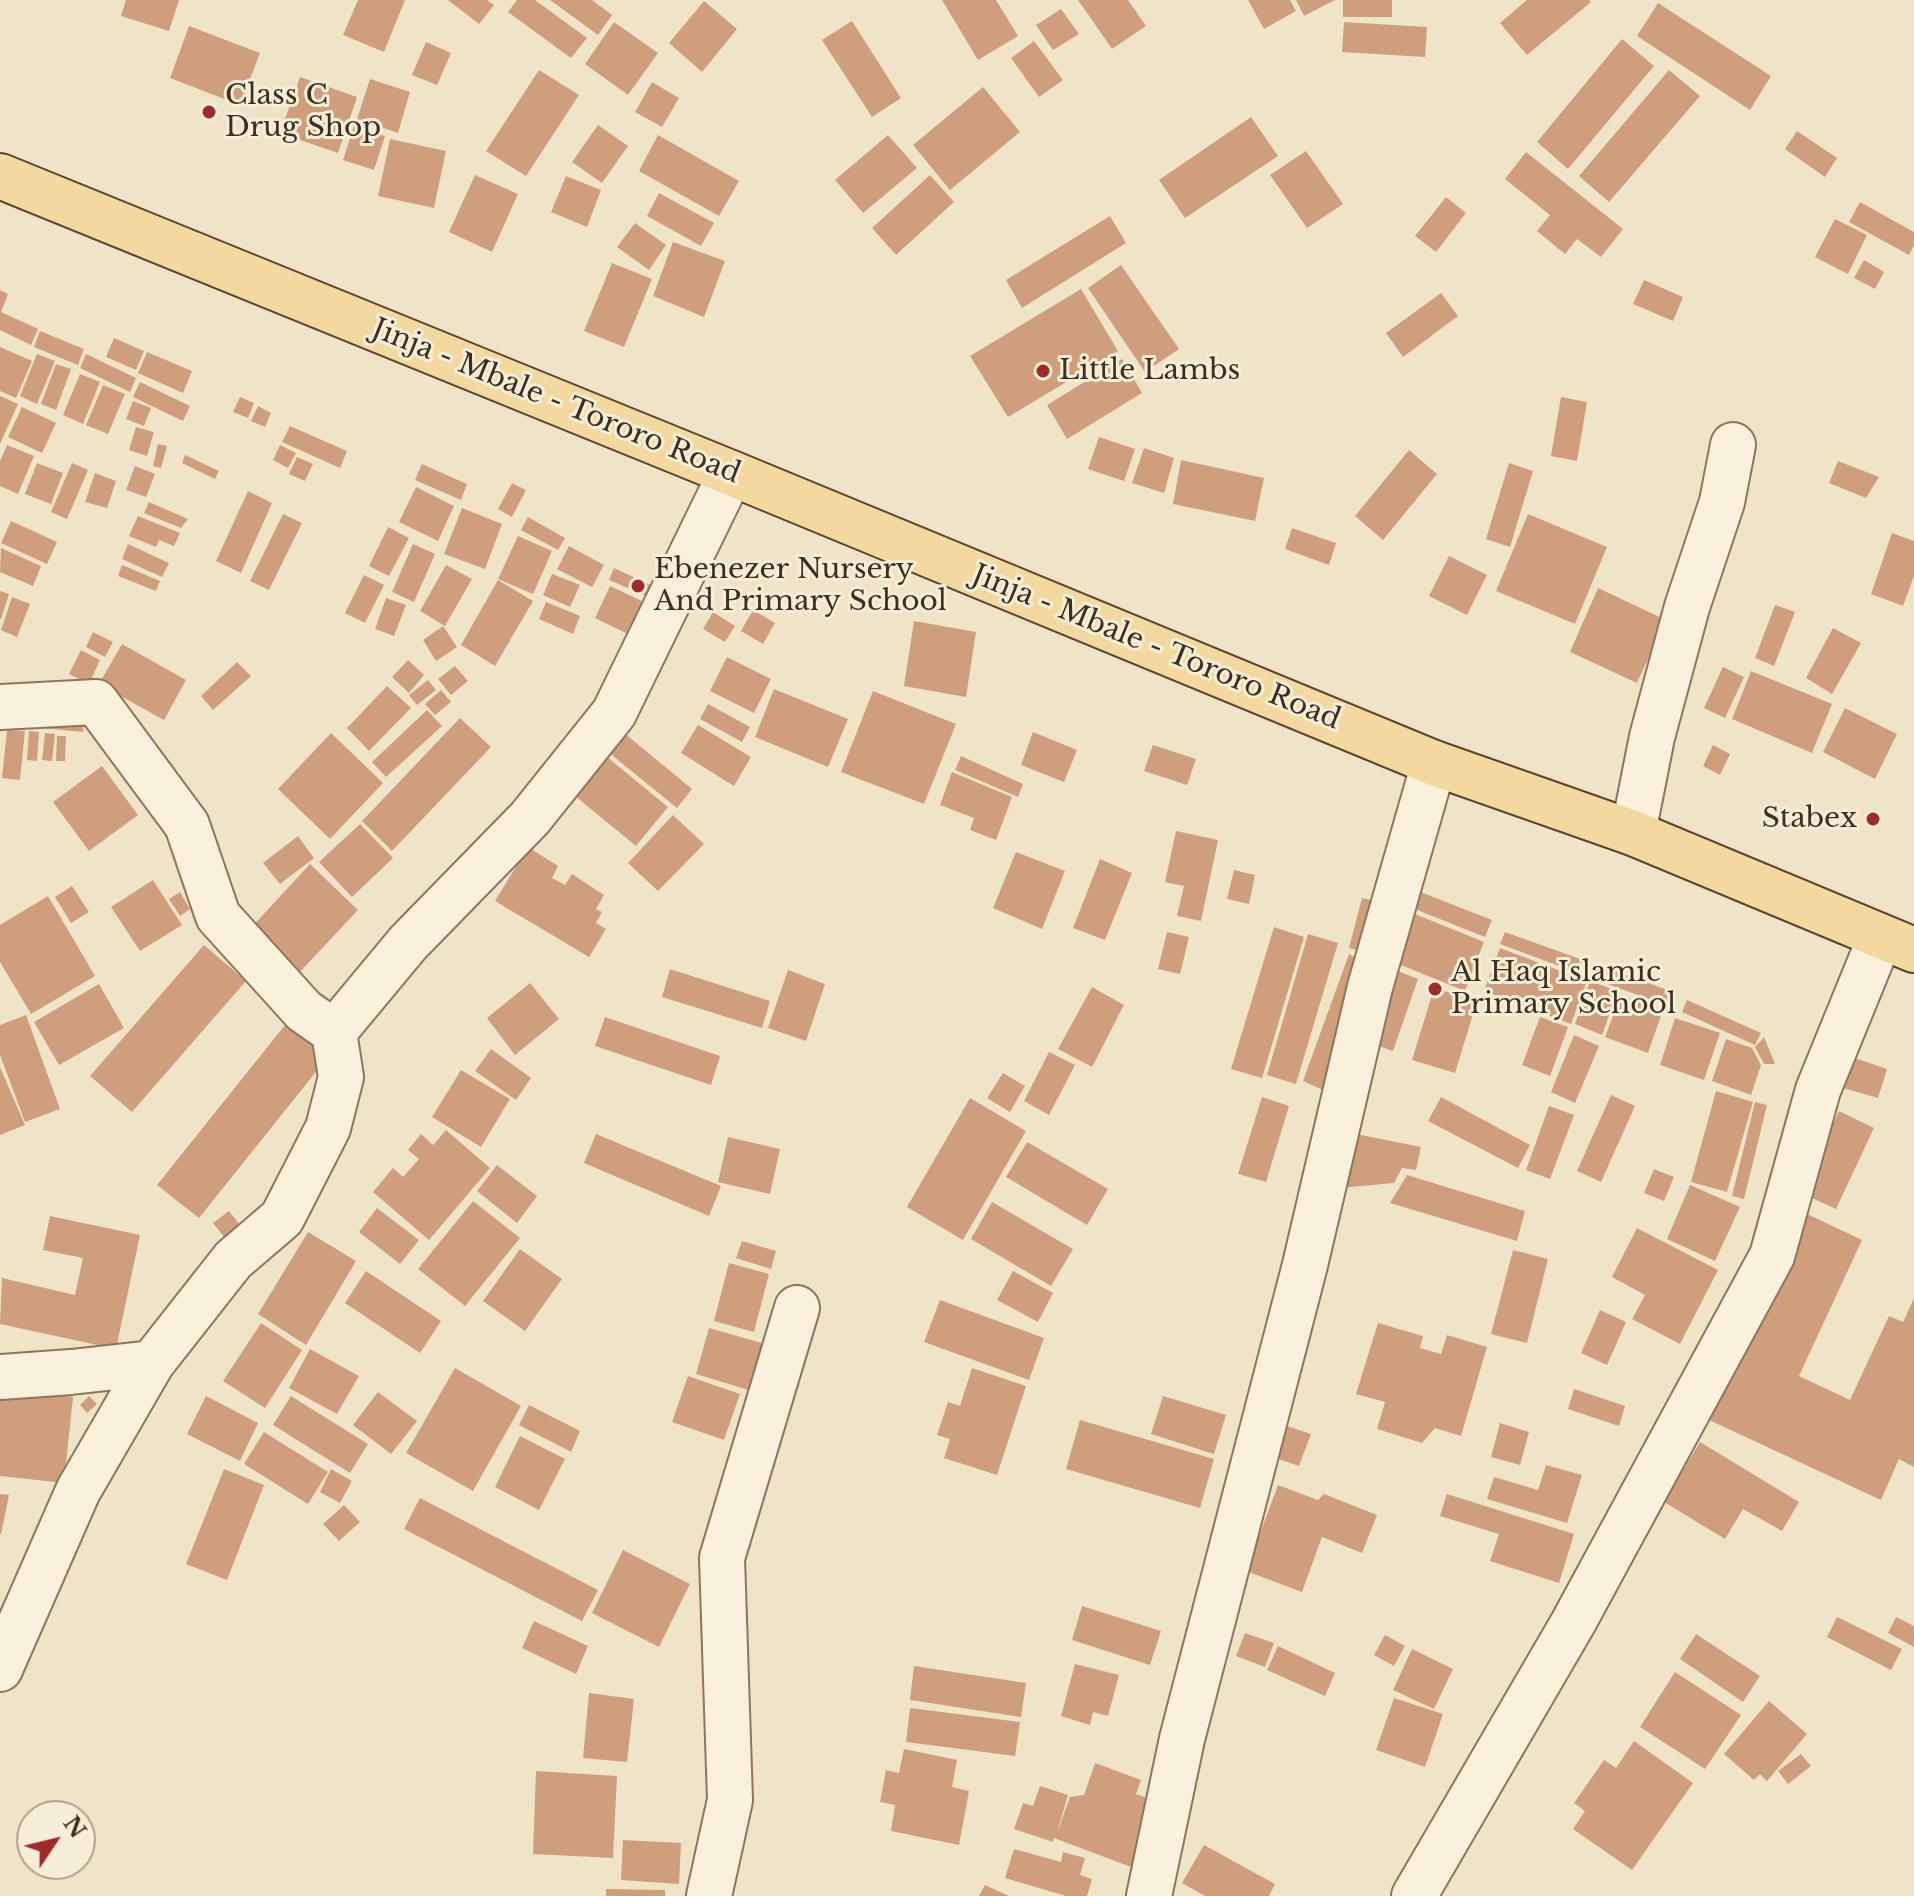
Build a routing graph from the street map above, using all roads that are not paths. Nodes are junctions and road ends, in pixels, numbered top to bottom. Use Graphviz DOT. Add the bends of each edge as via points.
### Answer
graph roads {
  1 [pos="0,176"];
  2 [pos="1733,445"];
  3 [pos="731,473"];
  4 [pos="0,707"];
  5 [pos="1434,763"];
  6 [pos="1633,833"];
  7 [pos="1897,944"];
  8 [pos="334,1032"];
  9 [pos="797,1308"];
  10 [pos="152,1363"];
  11 [pos="0,1377"];
  12 [pos="0,1669"];
  13 [pos="709,1896"];
  14 [pos="1149,1896"];
  15 [pos="1414,1896"];
  1 -- 3 [label="main road, Jinja - Mbale - Tororo Road"];
  2 -- 6 [label="street" via="1722,502 1652,737"];
  3 -- 5 [label="main road, Jinja - Mbale - Tororo Road"];
  3 -- 8 [label="street" via="614,713 530,818 408,943"];
  4 -- 8 [label="street" via="96,702 187,825 218,916 304,1011"];
  5 -- 6 [label="main road, Jinja - Mbale - Tororo Road"];
  5 -- 14 [label="street" via="1370,987 1305,1265 1182,1739"];
  6 -- 7 [label="main road, Jinja - Mbale - Tororo Road"];
  7 -- 15 [label="street" via="1818,1090 1772,1256 1573,1623"];
  8 -- 10 [label="street" via="341,1077 328,1128 282,1218 233,1260"];
  9 -- 13 [label="street" via="722,1558 730,1800"];
  10 -- 11 [label="street"];
  10 -- 12 [label="street" via="78,1491"];
}
